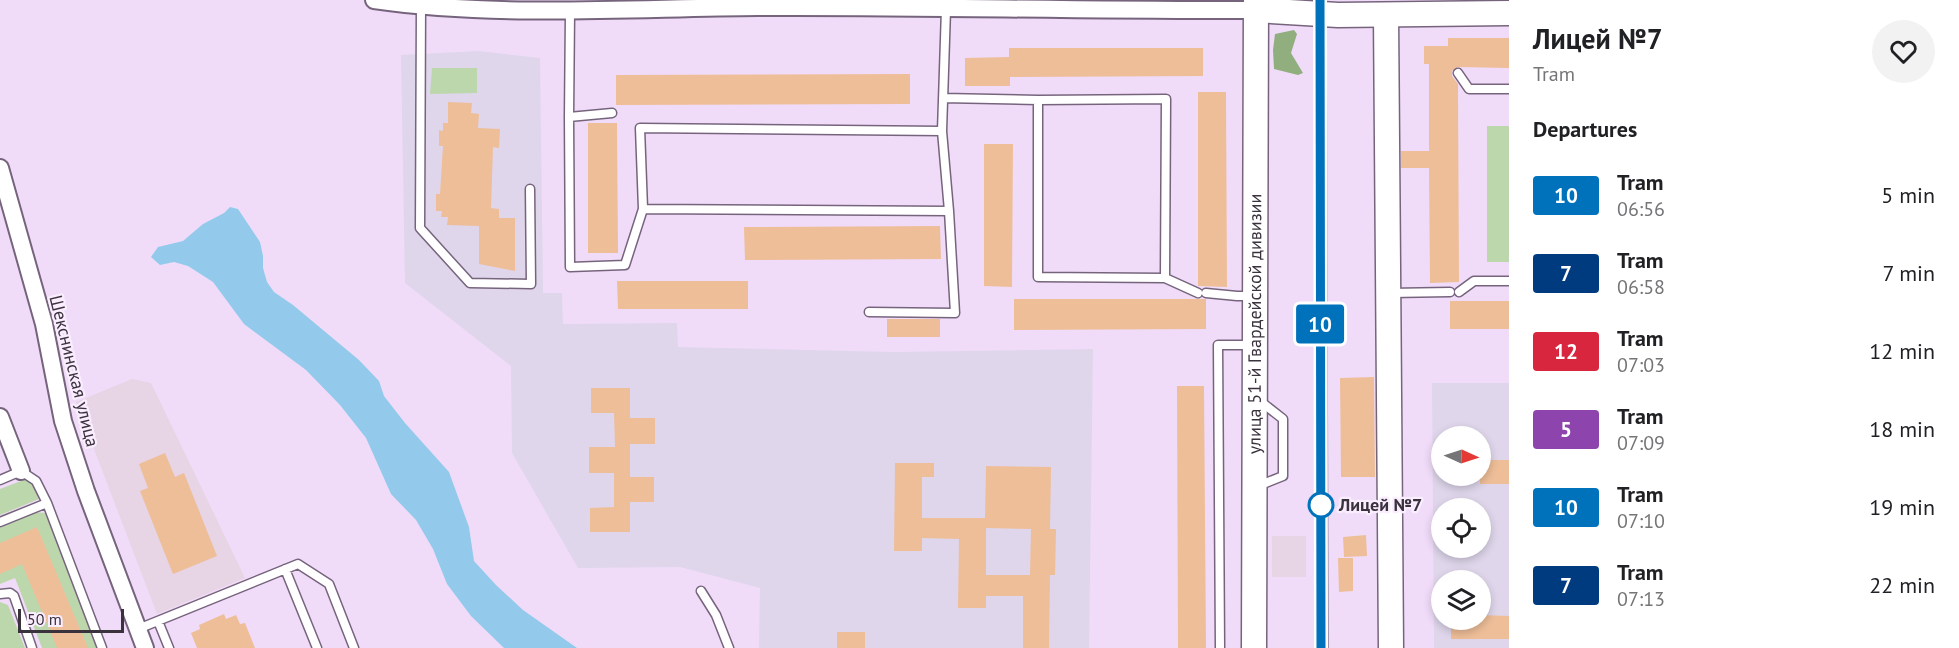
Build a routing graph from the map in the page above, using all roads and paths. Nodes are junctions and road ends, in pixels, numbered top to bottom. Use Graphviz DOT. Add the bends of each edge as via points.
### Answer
graph roads {
  1 [pos="374,0"];
  2 [pos="969,4"];
  3 [pos="421,5"];
  4 [pos="519,5"];
  5 [pos="1256,5"];
  6 [pos="946,9"];
  7 [pos="1386,11"];
  8 [pos="570,12"];
  9 [pos="1509,13"];
  10 [pos="1458,73"];
  11 [pos="1509,89"];
  12 [pos="944,98"];
  13 [pos="1038,100"];
  14 [pos="612,113"];
  15 [pos="569,117"];
  16 [pos="942,131"];
  17 [pos="0,168"];
  18 [pos="530,189"];
  19 [pos="643,209"];
  20 [pos="949,211"];
  21 [pos="1165,278"];
  22 [pos="1509,281"];
  23 [pos="1388,293"];
  24 [pos="1255,296"];
  25 [pos="869,312"];
  26 [pos="1255,345"];
  27 [pos="0,417"];
  28 [pos="21,471"];
  29 [pos="0,480"];
  30 [pos="46,503"];
  31 [pos="0,522"];
  32 [pos="285,570"];
  33 [pos="701,591"];
  34 [pos="0,594"];
  35 [pos="158,621"];
  36 [pos="138,629"];
  37 [pos="32,648"];
  38 [pos="102,648"];
  39 [pos="145,648"];
  40 [pos="169,648"];
  41 [pos="317,648"];
  42 [pos="354,648"];
  43 [pos="729,648"];
  44 [pos="1220,648"];
  45 [pos="1254,648"];
  46 [pos="1391,648"];
  1 -- 3 [label="street"];
  2 -- 5 [label="street"];
  2 -- 6 [label="street"];
  3 -- 4 [label="street"];
  3 -- 18 [label="lane" via="420,228 470,283 531,284"];
  4 -- 8 [label="street"];
  5 -- 7 [label="main road" via="1320,14"];
  5 -- 24 [label="main road, улица 51-й Гвардейской дивизии"];
  6 -- 8 [label="street" via="757,7"];
  6 -- 12 [label="lane"];
  7 -- 9 [label="main road"];
  7 -- 23 [label="main road"];
  8 -- 15 [label="lane"];
  10 -- 11 [label="lane" via="1469,89"];
  12 -- 13 [label="lane"];
  12 -- 16 [label="lane"];
  13 -- 21 [label="lane" via="1038,277"];
  13 -- 21 [label="lane" via="1166,99"];
  14 -- 15 [label="lane"];
  15 -- 19 [label="lane" via="570,267 625,265"];
  16 -- 19 [label="lane" via="640,128"];
  16 -- 20 [label="lane"];
  17 -- 36 [label="street, Шекснинская улица" via="44,324 63,421"];
  19 -- 20 [label="lane"];
  20 -- 25 [label="lane" via="954,313"];
  21 -- 24 [label="lane" via="1202,293"];
  22 -- 23 [label="lane" via="1474,281 1454,292"];
  23 -- 46 [label="main road"];
  24 -- 26 [label="main road, улица 51-й Гвардейской дивизии"];
  26 -- 44 [label="lane" via="1218,345"];
  26 -- 45 [label="main road, улица 51-й Гвардейской дивизии"];
  27 -- 28 [label="street"];
  28 -- 29 [label="lane"];
  28 -- 30 [label="lane" via="36,481"];
  30 -- 31 [label="lane"];
  30 -- 38 [label="lane"];
  32 -- 35 [label="lane"];
  32 -- 41 [label="lane"];
  32 -- 42 [label="lane" via="298,564 328,584"];
  33 -- 43 [label="lane"];
  34 -- 37 [label="lane" via="14,596"];
  35 -- 36 [label="lane"];
  35 -- 40 [label="lane"];
  36 -- 39 [label="street, Шекснинская улица"];
}
